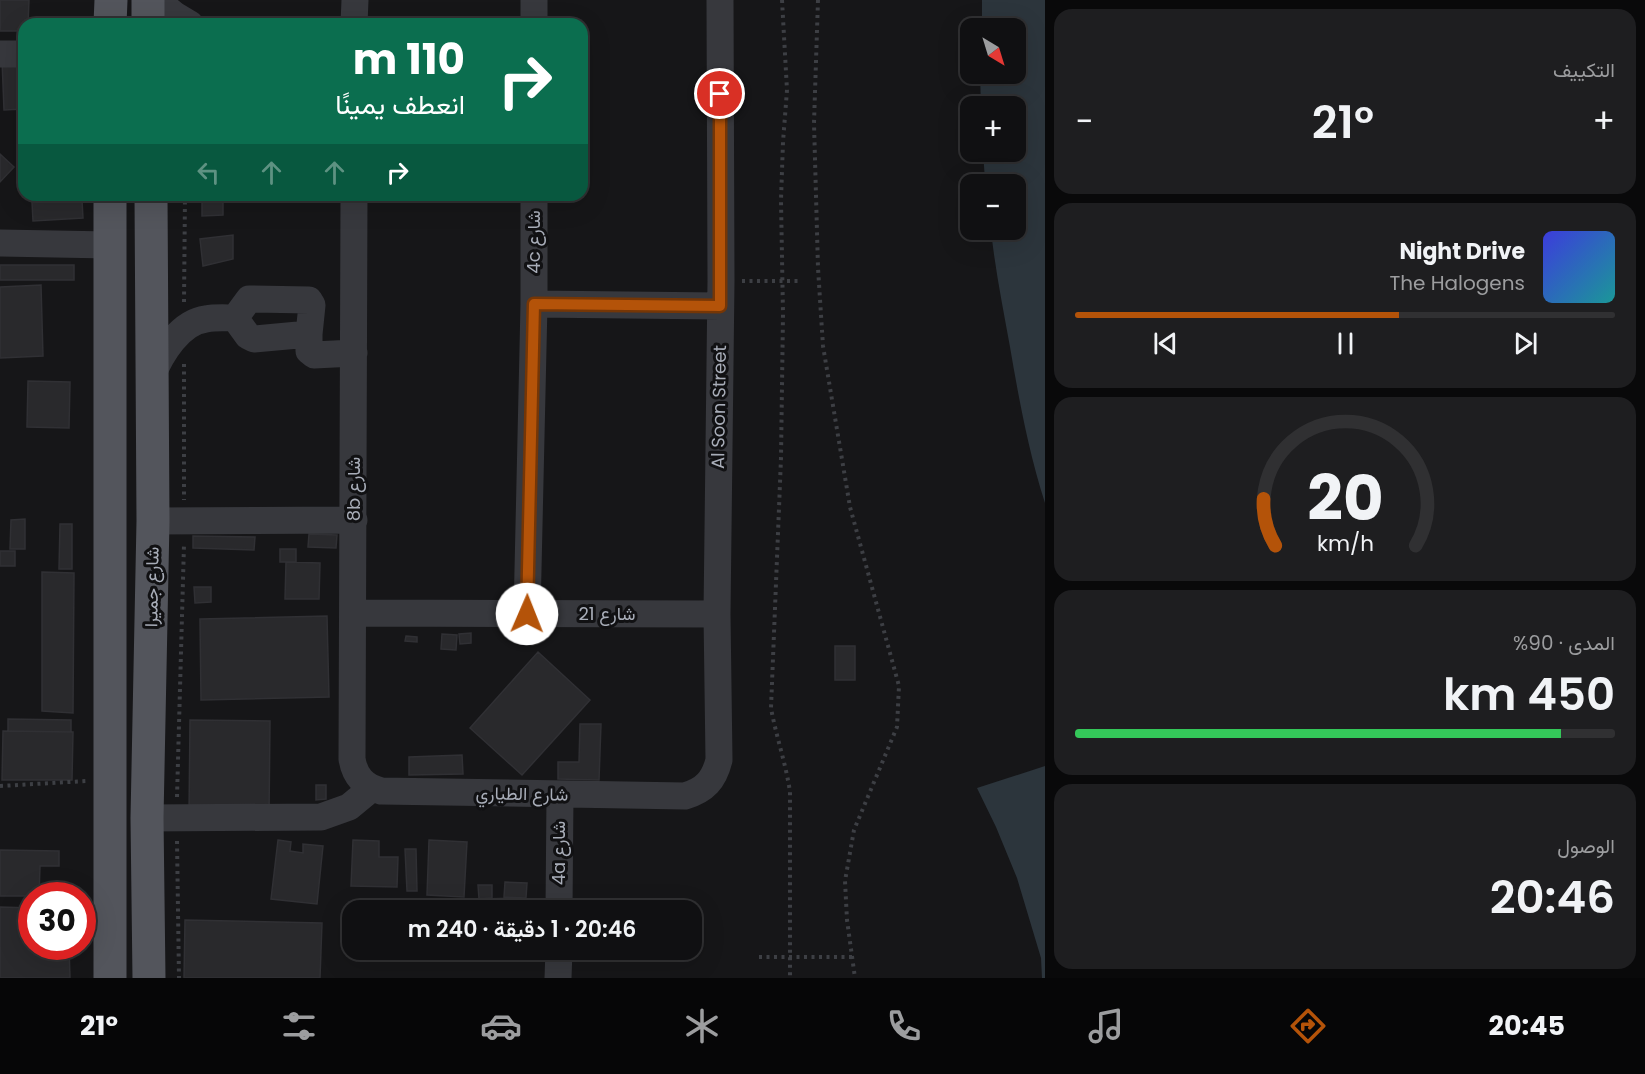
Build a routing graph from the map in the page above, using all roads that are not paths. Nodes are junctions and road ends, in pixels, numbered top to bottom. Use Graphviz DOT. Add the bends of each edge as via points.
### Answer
graph roads {
  1 [pos="111,0"];
  2 [pos="355,0"];
  3 [pos="534,0"];
  4 [pos="720,0"];
  5 [pos="149,5"];
  6 [pos="110,18"];
  7 [pos="180,18"];
  8 [pos="354,18"];
  9 [pos="534,18"];
  10 [pos="0,54"];
  11 [pos="18,54"];
  12 [pos="110,201"];
  13 [pos="151,201"];
  14 [pos="354,201"];
  15 [pos="534,201"];
  16 [pos="0,243"];
  17 [pos="110,245"];
  18 [pos="720,294"];
  19 [pos="534,304"];
  20 [pos="236,318"];
  21 [pos="309,334"];
  22 [pos="354,353"];
  23 [pos="152,376"];
  24 [pos="354,520"];
  25 [pos="169,521"];
  26 [pos="352,613"];
  27 [pos="527,614"];
  28 [pos="717,614"];
  29 [pos="366,785"];
  30 [pos="560,795"];
  31 [pos="685,796"];
  32 [pos="162,818"];
  33 [pos="559,900"];
  34 [pos="559,960"];
  35 [pos="110,978"];
  36 [pos="148,978"];
  37 [pos="558,978"];
  1 -- 6 [label="main road"];
  2 -- 8 [label="street"];
  3 -- 9 [label="street"];
  4 -- 18 [label="street, Al Soon Street"];
  5 -- 7 [label="street"];
  10 -- 11 [label="street"];
  12 -- 17 [label="main road"];
  13 -- 23 [label="main road, شارع جميرا"];
  14 -- 22 [label="street, 8b شارع"];
  15 -- 19 [label="street, 4c شارع"];
  16 -- 17 [label="street"];
  17 -- 35 [label="main road"];
  18 -- 19 [label="street"];
  18 -- 28 [label="street, Al Soon Street"];
  19 -- 27 [label="street, 4c شارع"];
  20 -- 21 [label="street" via="254,339"];
  20 -- 21 [label="street" via="249,299 309,300"];
  20 -- 23 [label="street" via="204,319 183,329 166,348"];
  21 -- 22 [label="street" via="309,351 314,355"];
  22 -- 24 [label="street, 8b شارع"];
  23 -- 25 [label="main road, شارع جميرا"];
  24 -- 25 [label="street"];
  24 -- 26 [label="street, 8b شارع"];
  25 -- 32 [label="main road, شارع جميرا"];
  26 -- 27 [label="street, شارع 21"];
  26 -- 29 [label="street, 8b شارع" via="352,759"];
  27 -- 28 [label="street, شارع 21"];
  28 -- 31 [label="street, Al Soon Street" via="719,760 704,787"];
  29 -- 30 [label="street, شارع الطياري" via="390,792"];
  29 -- 32 [label="street" via="361,799 321,817"];
  30 -- 31 [label="street, شارع الطياري"];
  30 -- 33 [label="street, 4a شارع"];
  32 -- 36 [label="main road, شارع جميرا"];
  34 -- 37 [label="street"];
}
